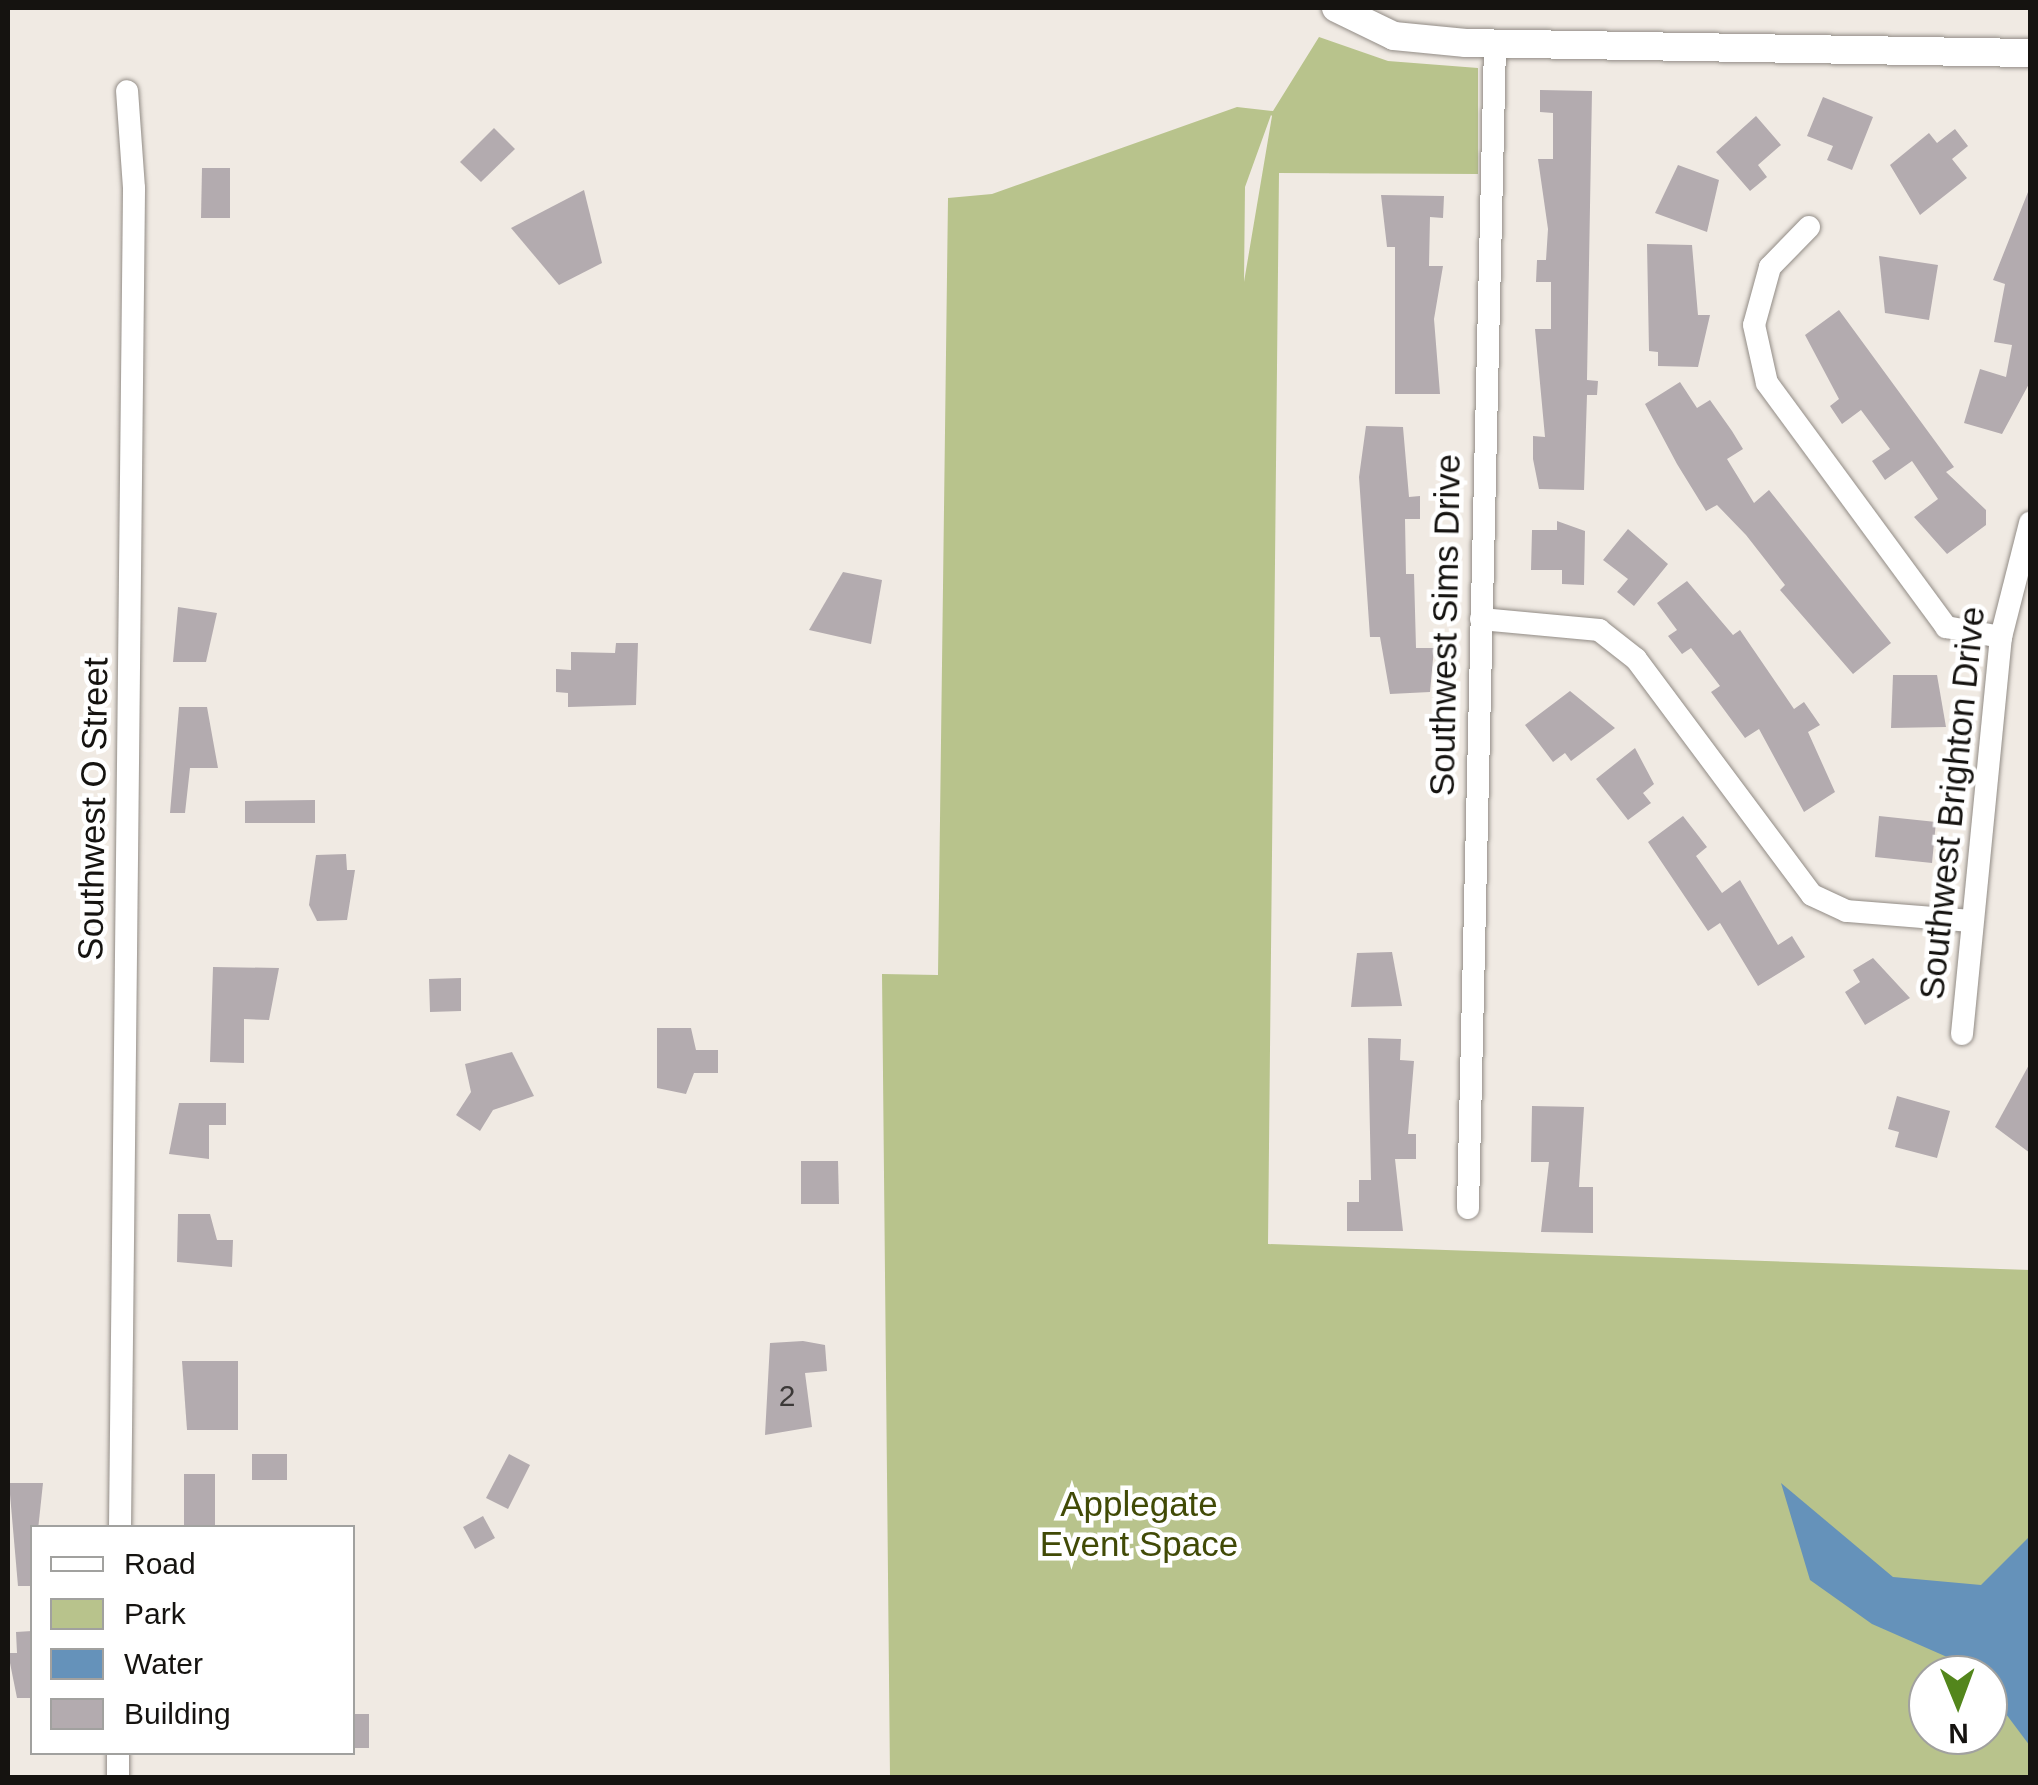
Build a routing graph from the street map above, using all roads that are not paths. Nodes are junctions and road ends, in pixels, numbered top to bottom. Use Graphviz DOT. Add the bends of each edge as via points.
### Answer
graph roads {
  1 [pos="1336,8"];
  2 [pos="1495,44"];
  3 [pos="2025,51"];
  4 [pos="127,91"];
  5 [pos="1809,227"];
  6 [pos="2030,523"];
  7 [pos="1481,619"];
  8 [pos="2001,637"];
  9 [pos="1970,921"];
  10 [pos="1962,1034"];
  11 [pos="1468,1208"];
  12 [pos="120,1525"];
  1 -- 2 [label="street" via="1394,36"];
  2 -- 3 [label="street"];
  2 -- 7 [label="street, Southwest Sims Drive"];
  4 -- 12 [label="street, Southwest O Street" via="134,202"];
  5 -- 8 [label="street" via="1770,267 1754,324 1767,383 1946,627"];
  6 -- 8 [label="street, Southwest Brighton Drive"];
  7 -- 9 [label="street" via="1599,630 1636,659 1812,895 1847,911"];
  7 -- 11 [label="street, Southwest Sims Drive"];
  8 -- 9 [label="street, Southwest Brighton Drive"];
  9 -- 10 [label="street, Southwest Brighton Drive"];
}
